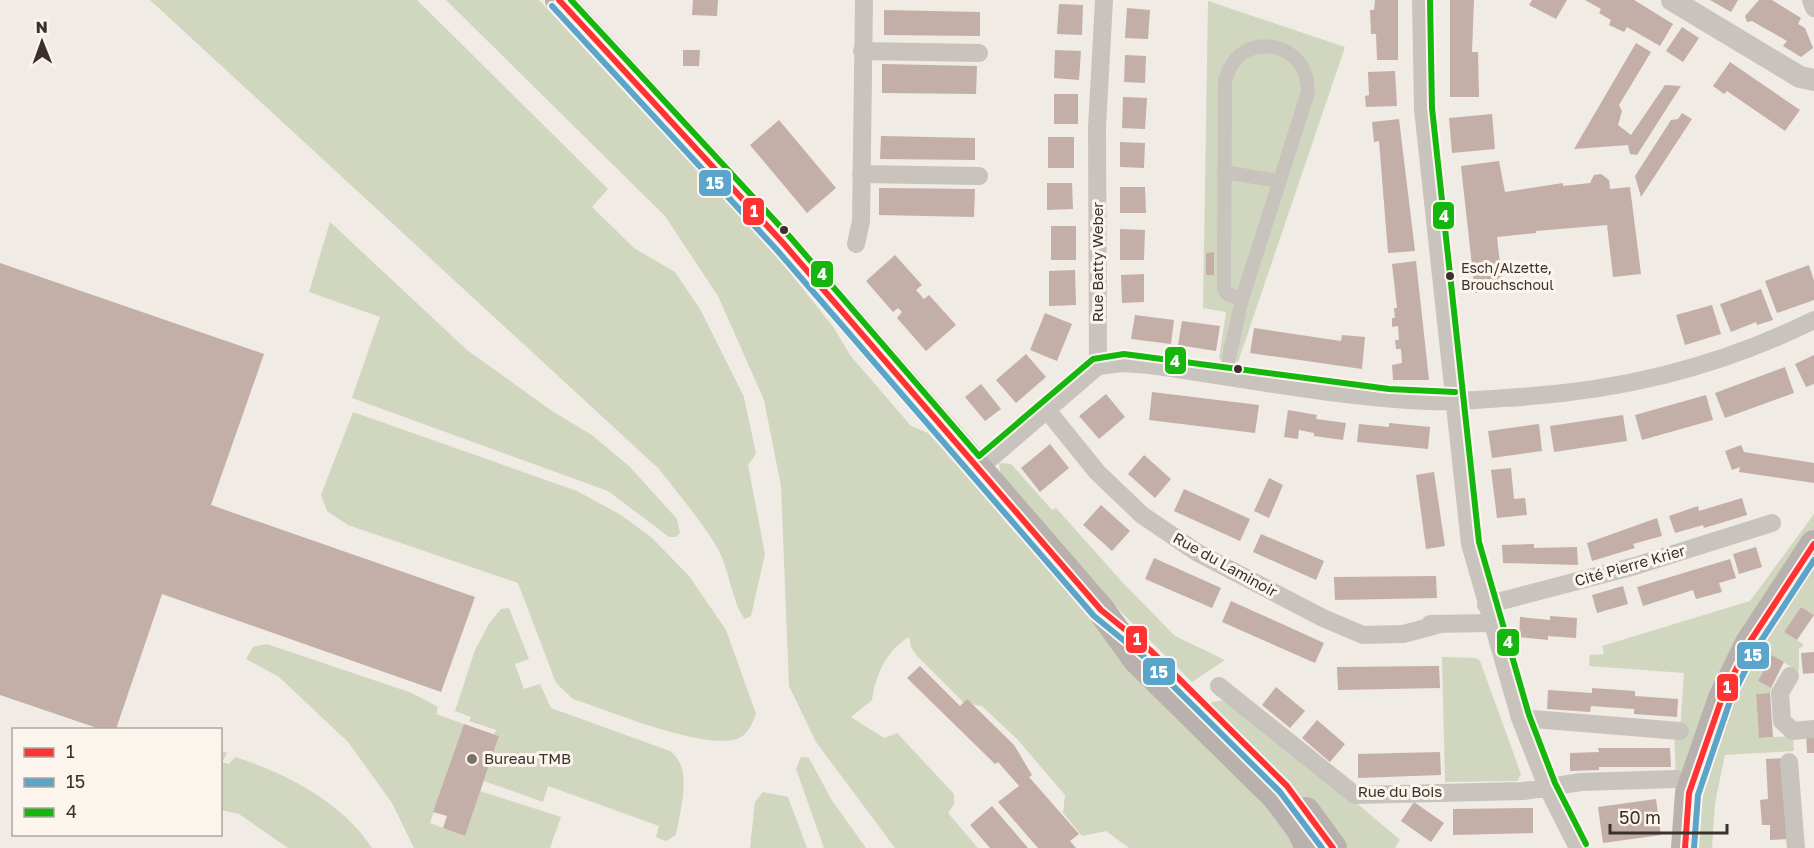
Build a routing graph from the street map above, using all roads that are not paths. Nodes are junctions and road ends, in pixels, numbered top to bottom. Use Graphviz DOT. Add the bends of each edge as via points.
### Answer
graph roads {
  1 [pos="559,0"];
  2 [pos="864,0"];
  3 [pos="1104,0"];
  4 [pos="1421,0"];
  5 [pos="1671,0"];
  6 [pos="1810,0"];
  7 [pos="1814,8"];
  8 [pos="862,51"];
  9 [pos="979,53"];
  10 [pos="1814,80"];
  11 [pos="1224,172"];
  12 [pos="861,174"];
  13 [pos="979,176"];
  14 [pos="1278,181"];
  15 [pos="856,244"];
  16 [pos="1242,298"];
  17 [pos="1814,320"];
  18 [pos="1098,366"];
  19 [pos="1225,376"];
  20 [pos="1455,401"];
  21 [pos="1047,410"];
  22 [pos="978,469"];
  23 [pos="1772,523"];
  24 [pos="1814,544"];
  25 [pos="1101,610"];
  26 [pos="1488,614"];
  27 [pos="1790,676"];
  28 [pos="1220,686"];
  29 [pos="1520,718"];
  30 [pos="1814,729"];
  31 [pos="1680,731"];
  32 [pos="1710,737"];
  33 [pos="1789,762"];
  34 [pos="1676,779"];
  35 [pos="1547,787"];
  36 [pos="1309,848"];
  37 [pos="1333,848"];
  38 [pos="1578,848"];
  39 [pos="1685,848"];
  40 [pos="1701,848"];
  41 [pos="1796,848"];
  1 -- 22 [label="main road" via="783,243"];
  2 -- 8 [label="street"];
  3 -- 18 [label="street, Rue Batty Weber" via="1098,127"];
  4 -- 20 [label="street" via="1423,109"];
  5 -- 10 [label="street" via="1800,77"];
  6 -- 7 [label="street"];
  8 -- 9 [label="street"];
  8 -- 12 [label="street"];
  11 -- 14 [label="street"];
  11 -- 14 [label="street" via="1225,80 1234,60 1253,47 1274,46 1293,54 1305,71 1308,92"];
  11 -- 16 [label="street" via="1224,289 1227,294"];
  12 -- 13 [label="street"];
  12 -- 15 [label="street" via="861,221"];
  14 -- 16 [label="street"];
  16 -- 19 [label="street"];
  17 -- 20 [label="street" via="1695,368 1615,387 1570,394"];
  18 -- 19 [label="street" via="1122,363"];
  18 -- 21 [label="street"];
  19 -- 20 [label="street" via="1388,398"];
  20 -- 26 [label="street" via="1470,544"];
  21 -- 22 [label="street"];
  21 -- 26 [label="street, Rue du Laminoir" via="1096,472 1142,515 1198,553 1341,626 1441,624"];
  22 -- 25 [label="main road"];
  23 -- 26 [label="street, Cité Pierre Krier"];
  24 -- 32 [label="main road" via="1749,644 1722,698"];
  25 -- 36 [label="main road" via="1137,660 1276,797"];
  25 -- 37 [label="main road" via="1150,650 1287,786"];
  26 -- 29 [label="street"];
  27 -- 30 [label="street" via="1780,693 1782,721 1793,731"];
  28 -- 35 [label="street, Rue du Bois" via="1354,795 1523,791"];
  29 -- 31 [label="street"];
  29 -- 35 [label="street"];
  32 -- 39 [label="main road" via="1689,793"];
  32 -- 40 [label="main road"];
  33 -- 41 [label="street"];
  34 -- 35 [label="street"];
  35 -- 38 [label="street"];
}
